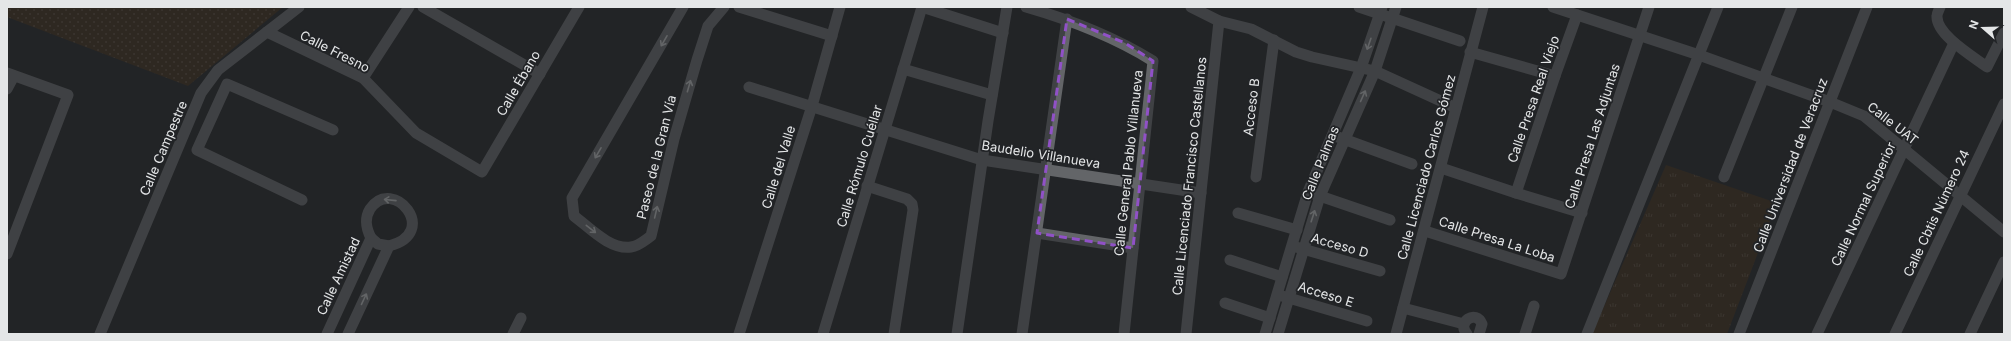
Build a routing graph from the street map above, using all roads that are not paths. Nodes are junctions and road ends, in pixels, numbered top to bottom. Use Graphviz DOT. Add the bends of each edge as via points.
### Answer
graph roads {
  1 [pos="298,7"];
  2 [pos="409,7"];
  3 [pos="423,7"];
  4 [pos="578,7"];
  5 [pos="683,7"];
  6 [pos="724,7"];
  7 [pos="739,7"];
  8 [pos="840,7"];
  9 [pos="922,7"];
  10 [pos="1007,7"];
  11 [pos="1026,7"];
  12 [pos="1191,7"];
  13 [pos="1359,7"];
  14 [pos="1396,7"];
  15 [pos="1483,7"];
  16 [pos="1553,7"];
  17 [pos="1649,7"];
  18 [pos="1718,7"];
  19 [pos="1792,7"];
  20 [pos="1867,7"];
  21 [pos="1940,7"];
  22 [pos="1381,10"];
  23 [pos="1577,15"];
  24 [pos="1392,18"];
  25 [pos="1067,19"];
  26 [pos="1219,21"];
  27 [pos="267,32"];
  28 [pos="1003,33"];
  29 [pos="2004,33"];
  30 [pos="1640,34"];
  31 [pos="832,36"];
  32 [pos="1274,40"];
  33 [pos="1460,41"];
  34 [pos="1954,43"];
  35 [pos="1470,52"];
  36 [pos="1699,55"];
  37 [pos="1361,68"];
  38 [pos="903,69"];
  39 [pos="1375,71"];
  40 [pos="10,74"];
  41 [pos="540,74"];
  42 [pos="1555,76"];
  43 [pos="363,78"];
  44 [pos="1764,78"];
  45 [pos="749,87"];
  46 [pos="7,89"];
  47 [pos="992,95"];
  48 [pos="1830,102"];
  49 [pos="2004,104"];
  50 [pos="812,106"];
  51 [pos="1456,108"];
  52 [pos="885,128"];
  53 [pos="333,130"];
  54 [pos="185,131"];
  55 [pos="1332,136"];
  56 [pos="202,137"];
  57 [pos="1344,140"];
  58 [pos="1904,149"];
  59 [pos="982,160"];
  60 [pos="1412,164"];
  61 [pos="1441,168"];
  62 [pos="1046,169"];
  63 [pos="482,172"];
  64 [pos="1256,177"];
  65 [pos="1724,177"];
  66 [pos="1140,183"];
  67 [pos="867,186"];
  68 [pos="1308,192"];
  69 [pos="1201,193"];
  70 [pos="1516,193"];
  71 [pos="1320,196"];
  72 [pos="1960,196"];
  73 [pos="302,200"];
  74 [pos="1582,212"];
  75 [pos="1238,213"];
  76 [pos="1390,220"];
  77 [pos="1297,230"];
  78 [pos="1425,231"];
  79 [pos="2004,232"];
  80 [pos="1037,233"];
  81 [pos="371,238"];
  82 [pos="389,246"];
  83 [pos="1292,246"];
  84 [pos="1133,248"];
  85 [pos="1303,249"];
  86 [pos="7,254"];
  87 [pos="1230,260"];
  88 [pos="2004,262"];
  89 [pos="1380,271"];
  90 [pos="1561,274"];
  91 [pos="1282,277"];
  92 [pos="1277,294"];
  93 [pos="1289,298"];
  94 [pos="1225,304"];
  95 [pos="1534,306"];
  96 [pos="1404,308"];
  97 [pos="521,318"];
  98 [pos="1270,318"];
  99 [pos="1367,321"];
  100 [pos="1465,329"];
  101 [pos="100,334"];
  102 [pos="327,334"];
  103 [pos="348,334"];
  104 [pos="513,334"];
  105 [pos="739,334"];
  106 [pos="823,334"];
  107 [pos="894,334"];
  108 [pos="957,334"];
  109 [pos="1022,334"];
  110 [pos="1124,334"];
  111 [pos="1186,334"];
  112 [pos="1265,334"];
  113 [pos="1278,334"];
  114 [pos="1396,334"];
  115 [pos="1479,334"];
  116 [pos="1526,334"];
  117 [pos="1587,334"];
  118 [pos="1739,334"];
  119 [pos="1817,334"];
  120 [pos="1895,334"];
  121 [pos="1970,334"];
  1 -- 27 [label="street, Calle Campestre"];
  2 -- 43 [label="street"];
  3 -- 41 [label="street"];
  4 -- 41 [label="street, Calle Ébano"];
  5 -- 6 [label="street, Paseo de la Gran Vía, one-way" via="572,198 574,216 600,236 619,246 631,247 650,236 697,60 708,26"];
  7 -- 31 [label="street"];
  8 -- 31 [label="street, Calle del Valle"];
  9 -- 28 [label="street"];
  9 -- 38 [label="street, Calle Rómulo Cuéllar"];
  10 -- 28 [label="street"];
  11 -- 25 [label="street, Calle General Pablo Villanueva"];
  12 -- 26 [label="street"];
  13 -- 22 [label="street"];
  14 -- 24 [label="street, Calle Palmas"];
  15 -- 35 [label="street, Calle Licenciado Carlos Gómez"];
  16 -- 23 [label="street, Calle UAT"];
  17 -- 30 [label="street, Calle Presa Las Adjuntas"];
  18 -- 36 [label="street"];
  19 -- 44 [label="street"];
  20 -- 48 [label="street, Calle Universidad de Veracruz"];
  21 -- 34 [label="street" via="1938,24"];
  22 -- 24 [label="street"];
  22 -- 37 [label="street, Calle Palmas, one-way"];
  23 -- 30 [label="street, Calle UAT"];
  23 -- 42 [label="street, Calle Presa Real Viejo"];
  24 -- 33 [label="street"];
  24 -- 39 [label="street, Calle Palmas"];
  25 -- 62 [label="street"];
  25 -- 66 [label="street, Calle General Pablo Villanueva" via="1125,43 1153,61"];
  26 -- 32 [label="street" via="1251,29"];
  26 -- 69 [label="street, Calle Licenciado Francisco Castellanos"];
  27 -- 43 [label="street, Calle Fresno"];
  27 -- 54 [label="street, Calle Campestre" via="218,70 201,92"];
  28 -- 47 [label="street"];
  29 -- 34 [label="street" via="1987,67"];
  30 -- 36 [label="street, Calle UAT"];
  30 -- 74 [label="street, Calle Presa Las Adjuntas"];
  31 -- 50 [label="street, Calle del Valle"];
  32 -- 37 [label="street" via="1296,52"];
  32 -- 64 [label="street, Acceso B"];
  34 -- 58 [label="street, Calle Normal Superior"];
  35 -- 42 [label="street"];
  35 -- 51 [label="street, Calle Licenciado Carlos Gómez"];
  36 -- 44 [label="street, Calle UAT"];
  36 -- 117 [label="street"];
  37 -- 39 [label="street"];
  37 -- 55 [label="street, Calle Palmas"];
  38 -- 47 [label="street"];
  38 -- 52 [label="street, Calle Rómulo Cuéllar"];
  39 -- 51 [label="street"];
  57 -- 39 [label="street, Calle Palmas, one-way"];
  40 -- 46 [label="street"];
  40 -- 86 [label="street" via="68,95"];
  41 -- 63 [label="street, Calle Ébano"];
  42 -- 70 [label="street, Calle Presa Real Viejo"];
  43 -- 63 [label="street, Calle Fresno" via="416,133"];
  44 -- 48 [label="street, Calle UAT"];
  44 -- 65 [label="street"];
  45 -- 50 [label="street, Baudelio Villanueva"];
  47 -- 59 [label="street"];
  48 -- 58 [label="street, Calle UAT" via="1864,116"];
  48 -- 118 [label="street, Calle Universidad de Veracruz"];
  49 -- 72 [label="street, Calle Cbtis Número 24"];
  50 -- 52 [label="street, Baudelio Villanueva"];
  50 -- 105 [label="street, Calle del Valle"];
  51 -- 61 [label="street, Calle Licenciado Carlos Gómez"];
  52 -- 59 [label="street, Baudelio Villanueva"];
  52 -- 67 [label="street, Calle Rómulo Cuéllar"];
  53 -- 56 [label="street" via="227,84"];
  54 -- 56 [label="street"];
  54 -- 101 [label="street, Calle Campestre"];
  55 -- 57 [label="street"];
  55 -- 68 [label="street, Calle Palmas"];
  56 -- 73 [label="street" via="197,150"];
  57 -- 60 [label="street"];
  57 -- 71 [label="street, Calle Palmas"];
  58 -- 72 [label="street, Calle UAT"];
  58 -- 119 [label="street, Calle Normal Superior"];
  59 -- 62 [label="street, Baudelio Villanueva"];
  59 -- 108 [label="street"];
  61 -- 70 [label="street"];
  61 -- 78 [label="street, Calle Licenciado Carlos Gómez"];
  62 -- 66 [label="street, Baudelio Villanueva"];
  62 -- 80 [label="street"];
  66 -- 69 [label="street, Baudelio Villanueva"];
  66 -- 84 [label="street, Calle General Pablo Villanueva"];
  67 -- 106 [label="street, Calle Rómulo Cuéllar"];
  67 -- 107 [label="street" via="912,204"];
  68 -- 71 [label="street"];
  68 -- 77 [label="street, Calle Palmas"];
  69 -- 111 [label="street, Calle Licenciado Francisco Castellanos"];
  70 -- 74 [label="street"];
  71 -- 76 [label="street"];
  85 -- 71 [label="street, Calle Palmas, one-way"];
  72 -- 79 [label="street, Calle UAT"];
  72 -- 120 [label="street, Calle Cbtis Número 24"];
  74 -- 90 [label="street, Calle Presa Las Adjuntas"];
  75 -- 77 [label="street"];
  77 -- 83 [label="street, Calle Palmas"];
  78 -- 90 [label="street, Calle Presa La Loba"];
  78 -- 96 [label="street, Calle Licenciado Carlos Gómez"];
  80 -- 84 [label="street"];
  80 -- 109 [label="street"];
  81 -- 82 [label="street" via="378,244"];
  82 -- 81 [label="street, Calle Amistad, one-way" via="400,243 409,235 412,226 409,209 401,202 390,199 373,205 366,215 366,228"];
  81 -- 102 [label="street, Calle Amistad"];
  103 -- 82 [label="street, one-way"];
  83 -- 85 [label="street, Acceso D"];
  83 -- 91 [label="street, Calle Palmas"];
  84 -- 110 [label="street, Calle General Pablo Villanueva"];
  85 -- 89 [label="street, Acceso D"];
  85 -- 93 [label="street, Calle Palmas"];
  87 -- 91 [label="street"];
  88 -- 121 [label="street"];
  91 -- 92 [label="street, Calle Palmas"];
  92 -- 93 [label="street, Acceso E"];
  92 -- 98 [label="street, Calle Palmas"];
  93 -- 99 [label="street, Acceso E"];
  93 -- 113 [label="street, Calle Palmas"];
  94 -- 98 [label="street"];
  95 -- 116 [label="street"];
  96 -- 100 [label="street"];
  96 -- 114 [label="street, Calle Licenciado Carlos Gómez"];
  97 -- 104 [label="street"];
  98 -- 112 [label="street, Calle Palmas"];
  100 -- 115 [label="street" via="1470,318 1479,319 1482,328"];
}
